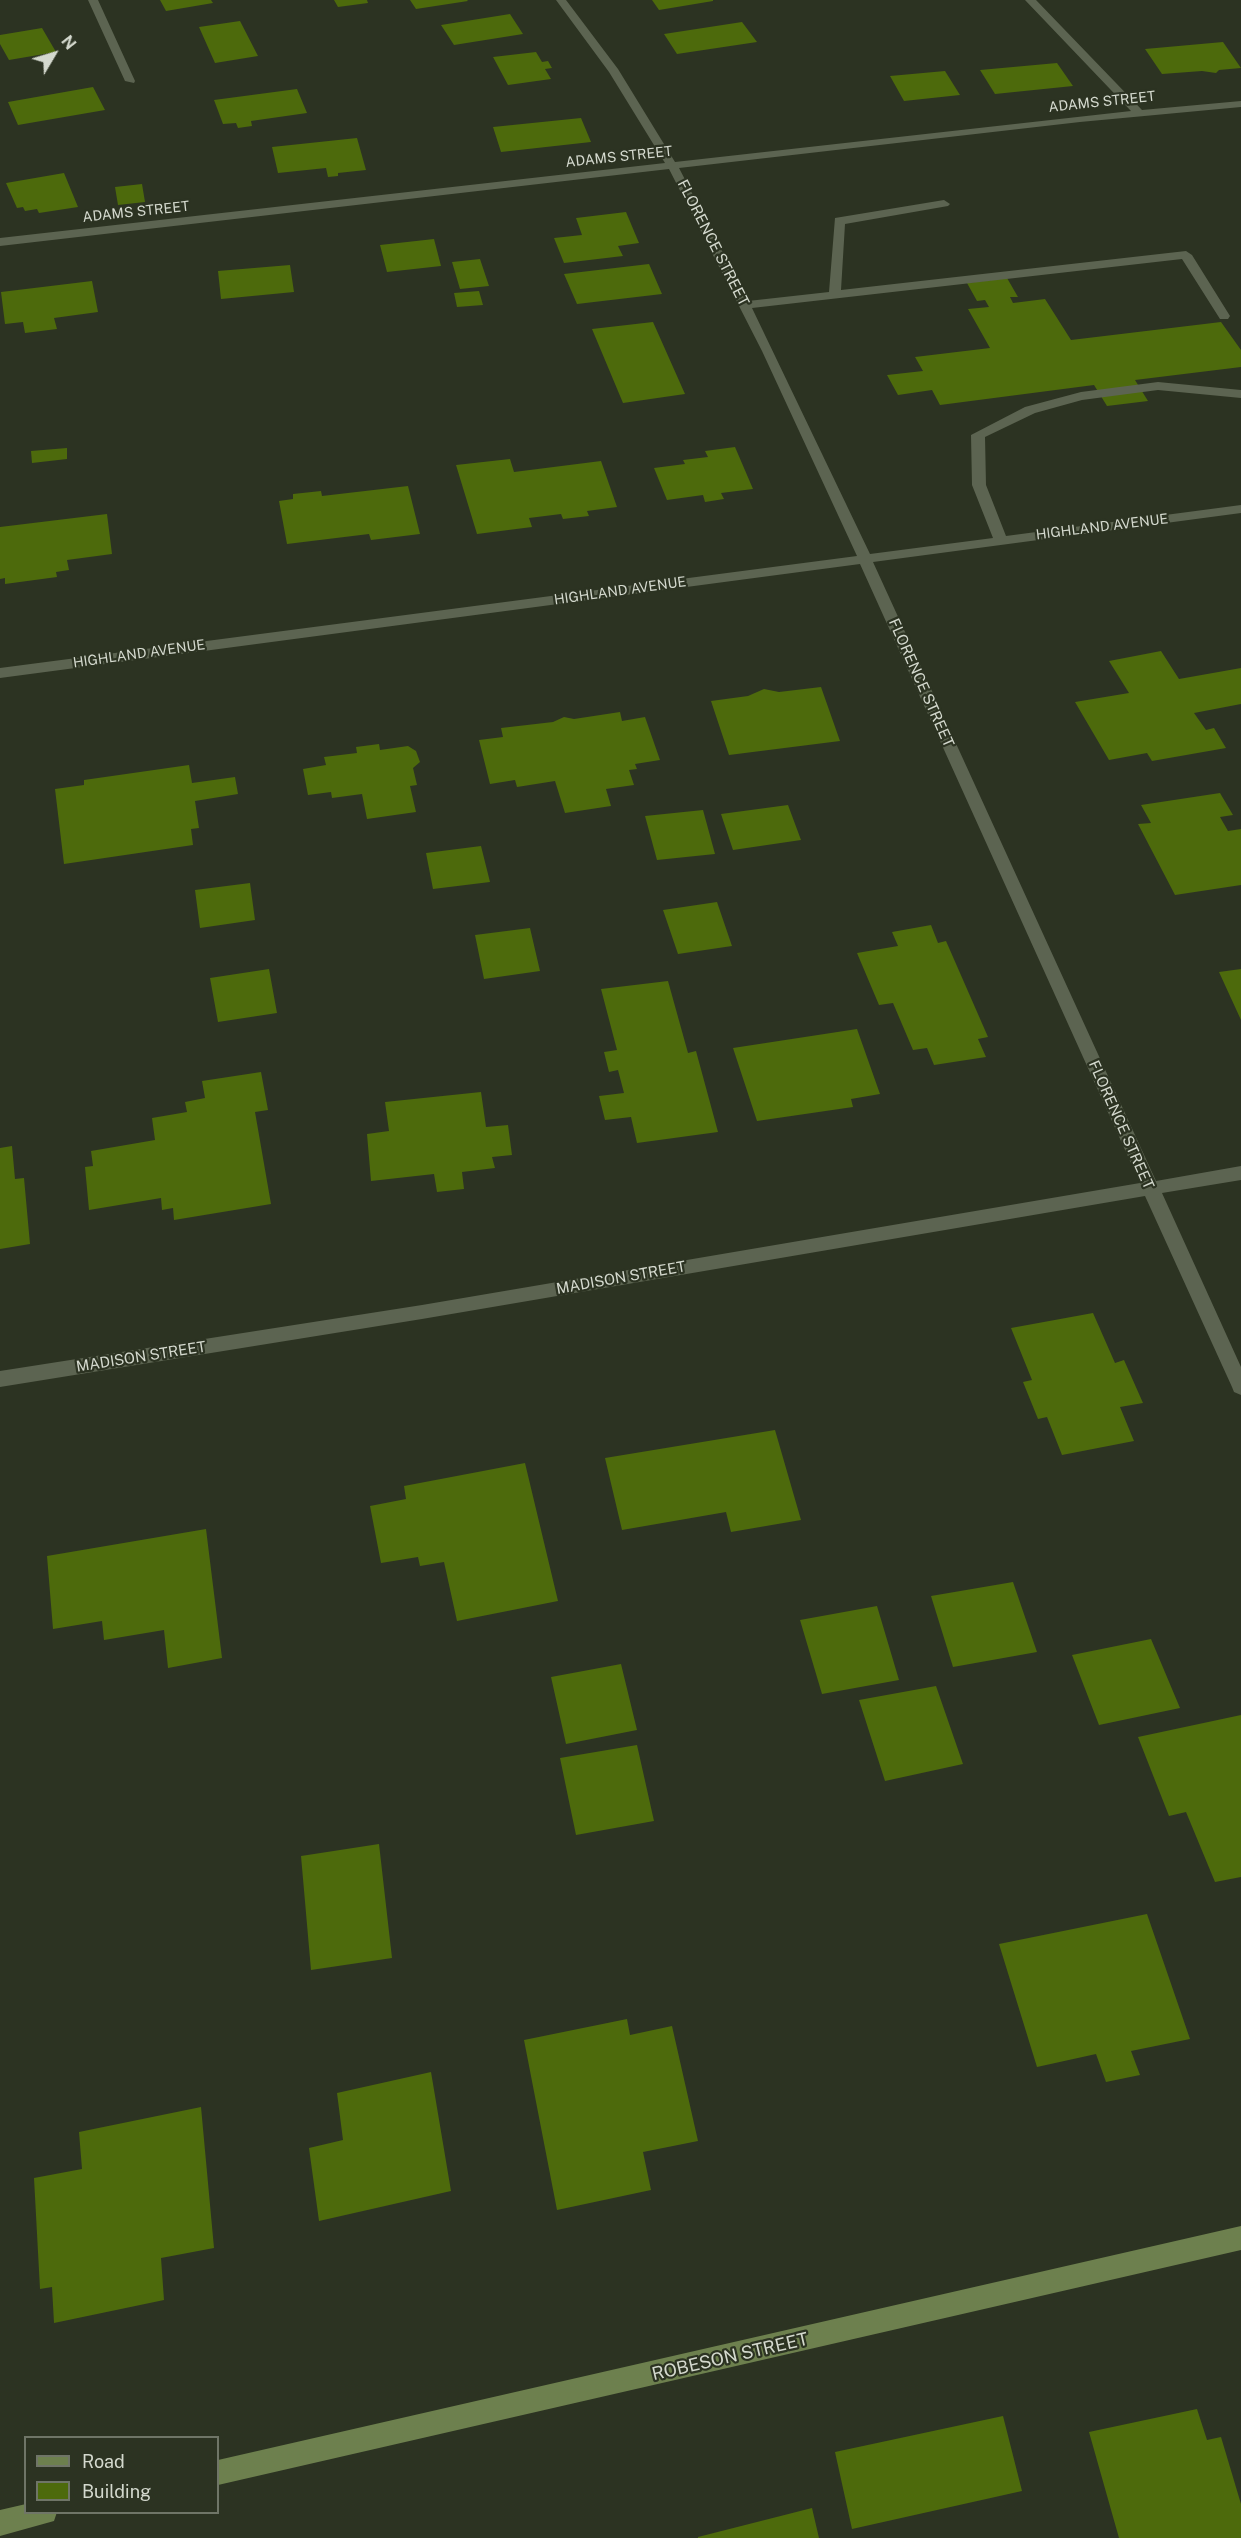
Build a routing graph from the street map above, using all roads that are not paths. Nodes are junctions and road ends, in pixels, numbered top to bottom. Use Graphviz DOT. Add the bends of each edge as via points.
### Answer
graph roads {
  1 [pos="93,0"];
  2 [pos="561,0"];
  3 [pos="1030,0"];
  4 [pos="130,81"];
  5 [pos="1241,104"];
  6 [pos="1140,114"];
  7 [pos="672,166"];
  8 [pos="944,204"];
  9 [pos="0,242"];
  10 [pos="835,295"];
  11 [pos="744,305"];
  12 [pos="1224,316"];
  13 [pos="1241,394"];
  14 [pos="1241,509"];
  15 [pos="1001,541"];
  16 [pos="865,559"];
  17 [pos="0,673"];
  18 [pos="1241,1173"];
  19 [pos="1150,1188"];
  20 [pos="0,1379"];
  21 [pos="1241,1387"];
  22 [pos="1241,2238"];
  23 [pos="219,2473"];
  24 [pos="37,2514"];
  25 [pos="0,2523"];
  1 -- 4 [label="street"];
  2 -- 7 [label="street, FLORENCE STREET" via="614,71"];
  3 -- 6 [label="street"];
  5 -- 6 [label="street, ADAMS STREET"];
  6 -- 7 [label="street, ADAMS STREET"];
  7 -- 9 [label="street, ADAMS STREET"];
  7 -- 11 [label="street, FLORENCE STREET"];
  8 -- 10 [label="street" via="839,221"];
  10 -- 11 [label="street"];
  10 -- 12 [label="street" via="1186,255"];
  11 -- 16 [label="street, FLORENCE STREET"];
  13 -- 15 [label="street" via="1158,386 1081,396 1030,410 978,435 979,485"];
  14 -- 15 [label="street, HIGHLAND AVENUE"];
  15 -- 16 [label="street, HIGHLAND AVENUE"];
  16 -- 17 [label="street, HIGHLAND AVENUE"];
  16 -- 19 [label="street, FLORENCE STREET"];
  18 -- 19 [label="street, MADISON STREET"];
  19 -- 20 [label="street, MADISON STREET" via="411,1314"];
  19 -- 21 [label="street, FLORENCE STREET"];
  22 -- 23 [label="main road, ROBESON STREET"];
  24 -- 25 [label="main road"];
}
